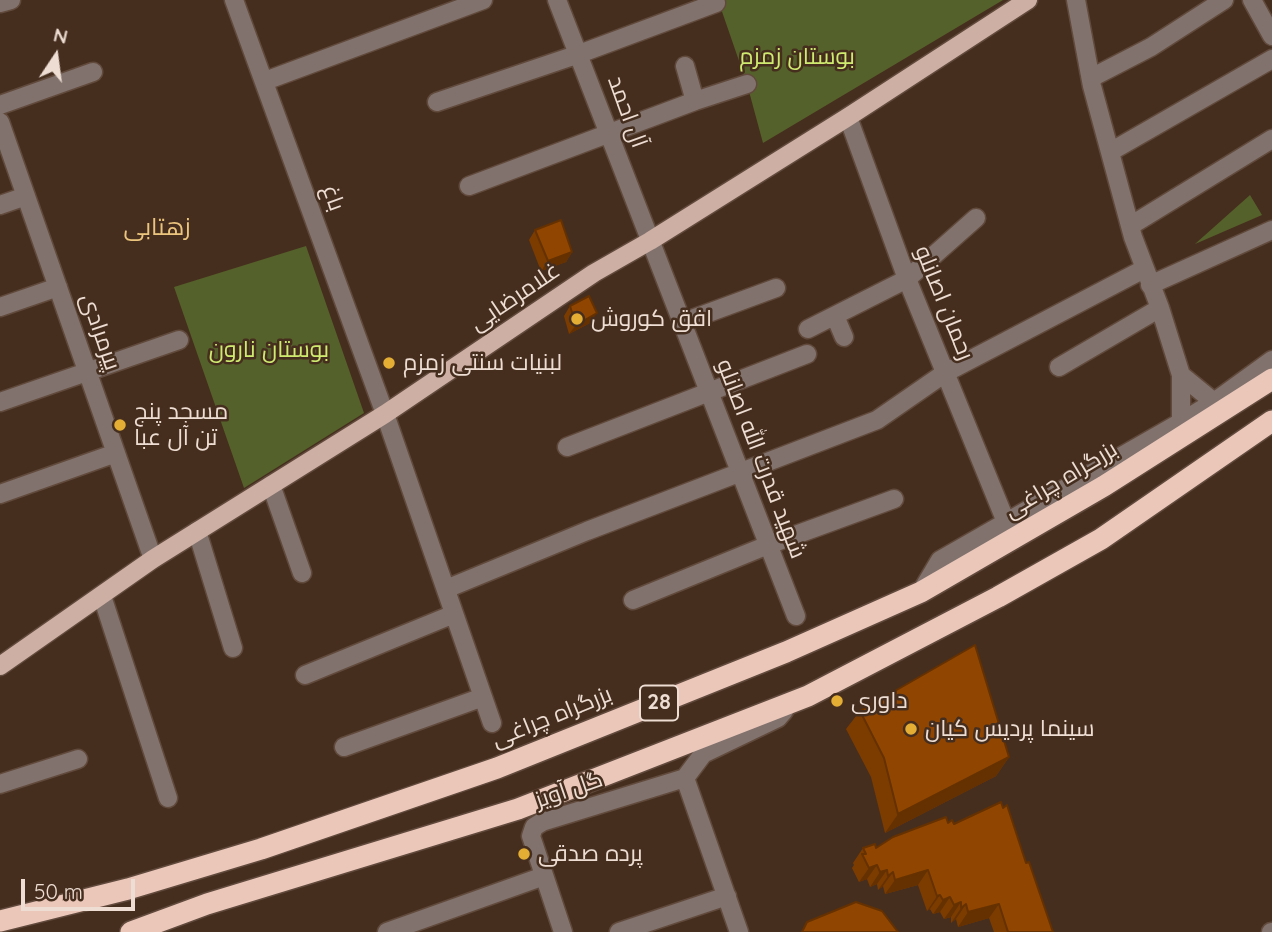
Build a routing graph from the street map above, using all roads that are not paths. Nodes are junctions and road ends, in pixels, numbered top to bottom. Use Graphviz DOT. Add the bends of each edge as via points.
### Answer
graph roads {
  1 [pos="10,0"];
  2 [pos="234,0"];
  3 [pos="484,0"];
  4 [pos="557,0"];
  5 [pos="1028,0"];
  6 [pos="1076,0"];
  7 [pos="1224,0"];
  8 [pos="1252,0"];
  9 [pos="0,3"];
  10 [pos="716,3"];
  11 [pos="1272,36"];
  12 [pos="579,54"];
  13 [pos="1272,59"];
  14 [pos="685,66"];
  15 [pos="93,72"];
  16 [pos="1091,78"];
  17 [pos="265,81"];
  18 [pos="747,84"];
  19 [pos="695,101"];
  20 [pos="437,102"];
  21 [pos="0,105"];
  22 [pos="848,117"];
  23 [pos="0,122"];
  24 [pos="608,132"];
  25 [pos="1272,139"];
  26 [pos="1110,152"];
  27 [pos="469,186"];
  28 [pos="26,196"];
  29 [pos="0,205"];
  30 [pos="976,218"];
  31 [pos="1130,226"];
  32 [pos="1272,230"];
  33 [pos="650,241"];
  34 [pos="1147,277"];
  35 [pos="907,279"];
  36 [pos="58,287"];
  37 [pos="776,289"];
  38 [pos="0,307"];
  39 [pos="1160,308"];
  40 [pos="835,316"];
  41 [pos="681,323"];
  42 [pos="808,329"];
  43 [pos="844,337"];
  44 [pos="179,340"];
  45 [pos="807,354"];
  46 [pos="1272,360"];
  47 [pos="1059,367"];
  48 [pos="88,372"];
  49 [pos="945,373"];
  50 [pos="1181,375"];
  51 [pos="1272,379"];
  52 [pos="708,391"];
  53 [pos="1214,401"];
  54 [pos="0,402"];
  55 [pos="385,414"];
  56 [pos="1181,422"];
  57 [pos="1267,427"];
  58 [pos="567,447"];
  59 [pos="116,453"];
  60 [pos="740,473"];
  61 [pos="271,485"];
  62 [pos="0,494"];
  63 [pos="894,499"];
  64 [pos="1003,513"];
  65 [pos="198,531"];
  66 [pos="768,545"];
  67 [pos="153,559"];
  68 [pos="302,573"];
  69 [pos="446,589"];
  70 [pos="921,592"];
  71 [pos="102,596"];
  72 [pos="632,600"];
  73 [pos="454,614"];
  74 [pos="796,616"];
  75 [pos="233,649"];
  76 [pos="0,666"];
  77 [pos="305,675"];
  78 [pos="483,697"];
  79 [pos="785,711"];
  80 [pos="492,723"];
  81 [pos="344,747"];
  82 [pos="78,759"];
  83 [pos="685,778"];
  84 [pos="0,784"];
  85 [pos="168,798"];
  86 [pos="544,876"];
  87 [pos="727,896"];
  88 [pos="43,910"];
  89 [pos="0,921"];
  90 [pos="3,932"];
  91 [pos="131,932"];
  92 [pos="387,932"];
  93 [pos="563,932"];
  94 [pos="619,932"];
  95 [pos="739,932"];
  1 -- 9 [label="street"];
  2 -- 17 [label="street, باغ"];
  3 -- 17 [label="street"];
  4 -- 12 [label="street, آل احمد"];
  5 -- 22 [label="main road, غلامرضایی"];
  6 -- 16 [label="street"];
  7 -- 16 [label="street" via="1151,47"];
  8 -- 11 [label="street"];
  10 -- 12 [label="street"];
  12 -- 20 [label="street"];
  12 -- 24 [label="street, آل احمد"];
  13 -- 26 [label="street"];
  14 -- 19 [label="street"];
  15 -- 21 [label="street"];
  16 -- 26 [label="street"];
  17 -- 55 [label="street, باغ"];
  18 -- 19 [label="street"];
  19 -- 24 [label="street"];
  22 -- 33 [label="main road, غلامرضایی"];
  22 -- 35 [label="street, رحمان اصانلو"];
  23 -- 28 [label="street, پیرمرادی"];
  24 -- 27 [label="street"];
  24 -- 33 [label="street, آل احمد"];
  25 -- 31 [label="street"];
  26 -- 31 [label="street"];
  28 -- 29 [label="street"];
  28 -- 36 [label="street, پیرمرادی"];
  30 -- 35 [label="street"];
  31 -- 34 [label="street"];
  32 -- 34 [label="street"];
  33 -- 41 [label="street, شهید قدرت الله اصانلو"];
  33 -- 55 [label="main road, غلامرضایی" via="594,273"];
  34 -- 39 [label="street"];
  34 -- 49 [label="street"];
  35 -- 40 [label="street"];
  35 -- 49 [label="street, رحمان اصانلو"];
  36 -- 38 [label="street"];
  36 -- 48 [label="street, پیرمرادی"];
  37 -- 41 [label="street"];
  39 -- 47 [label="street"];
  39 -- 50 [label="street"];
  40 -- 42 [label="street"];
  40 -- 43 [label="street"];
  41 -- 52 [label="street, شهید قدرت الله اصانلو"];
  44 -- 48 [label="street"];
  45 -- 52 [label="street"];
  46 -- 53 [label="street"];
  48 -- 54 [label="street"];
  48 -- 59 [label="street, پیرمرادی"];
  49 -- 60 [label="street" via="877,420"];
  49 -- 64 [label="street, رحمان اصانلو"];
  50 -- 53 [label="street"];
  50 -- 56 [label="street"];
  51 -- 70 [label="highway, بزرگراه چراغی / 28" via="1112,481"];
  52 -- 58 [label="street"];
  52 -- 60 [label="street, شهید قدرت الله اصانلو"];
  53 -- 56 [label="street"];
  55 -- 61 [label="main road, غلامرضایی"];
  55 -- 69 [label="street, باغ"];
  56 -- 64 [label="street"];
  57 -- 79 [label="highway, 28" via="1101,539"];
  59 -- 62 [label="street"];
  59 -- 67 [label="street, پیرمرادی"];
  60 -- 66 [label="street, شهید قدرت الله اصانلو"];
  60 -- 69 [label="street"];
  61 -- 65 [label="main road, غلامرضایی"];
  61 -- 68 [label="street"];
  63 -- 66 [label="street"];
  64 -- 70 [label="street" via="940,560"];
  65 -- 67 [label="main road, غلامرضایی"];
  65 -- 75 [label="street"];
  66 -- 72 [label="street"];
  66 -- 74 [label="street, شهید قدرت الله اصانلو"];
  67 -- 71 [label="main road, غلامرضایی"];
  69 -- 73 [label="street, باغ"];
  70 -- 88 [label="highway, بزرگراه چراغی / 28" via="786,652 497,768 261,849"];
  71 -- 76 [label="main road, غلامرضایی"];
  71 -- 85 [label="street"];
  73 -- 77 [label="street"];
  73 -- 78 [label="street, باغ"];
  78 -- 80 [label="street, باغ"];
  78 -- 81 [label="street"];
  79 -- 83 [label="street" via="703,754"];
  79 -- 91 [label="highway, 28" via="518,809 207,904"];
  82 -- 84 [label="street"];
  83 -- 86 [label="street, گل آویز" via="534,827 531,836"];
  83 -- 87 [label="street"];
  86 -- 92 [label="street"];
  86 -- 93 [label="street, گل آویز"];
  87 -- 94 [label="street"];
  87 -- 95 [label="street"];
  88 -- 89 [label="highway, بزرگراه چراغی / 28"];
  88 -- 90 [label="highway"];
}
